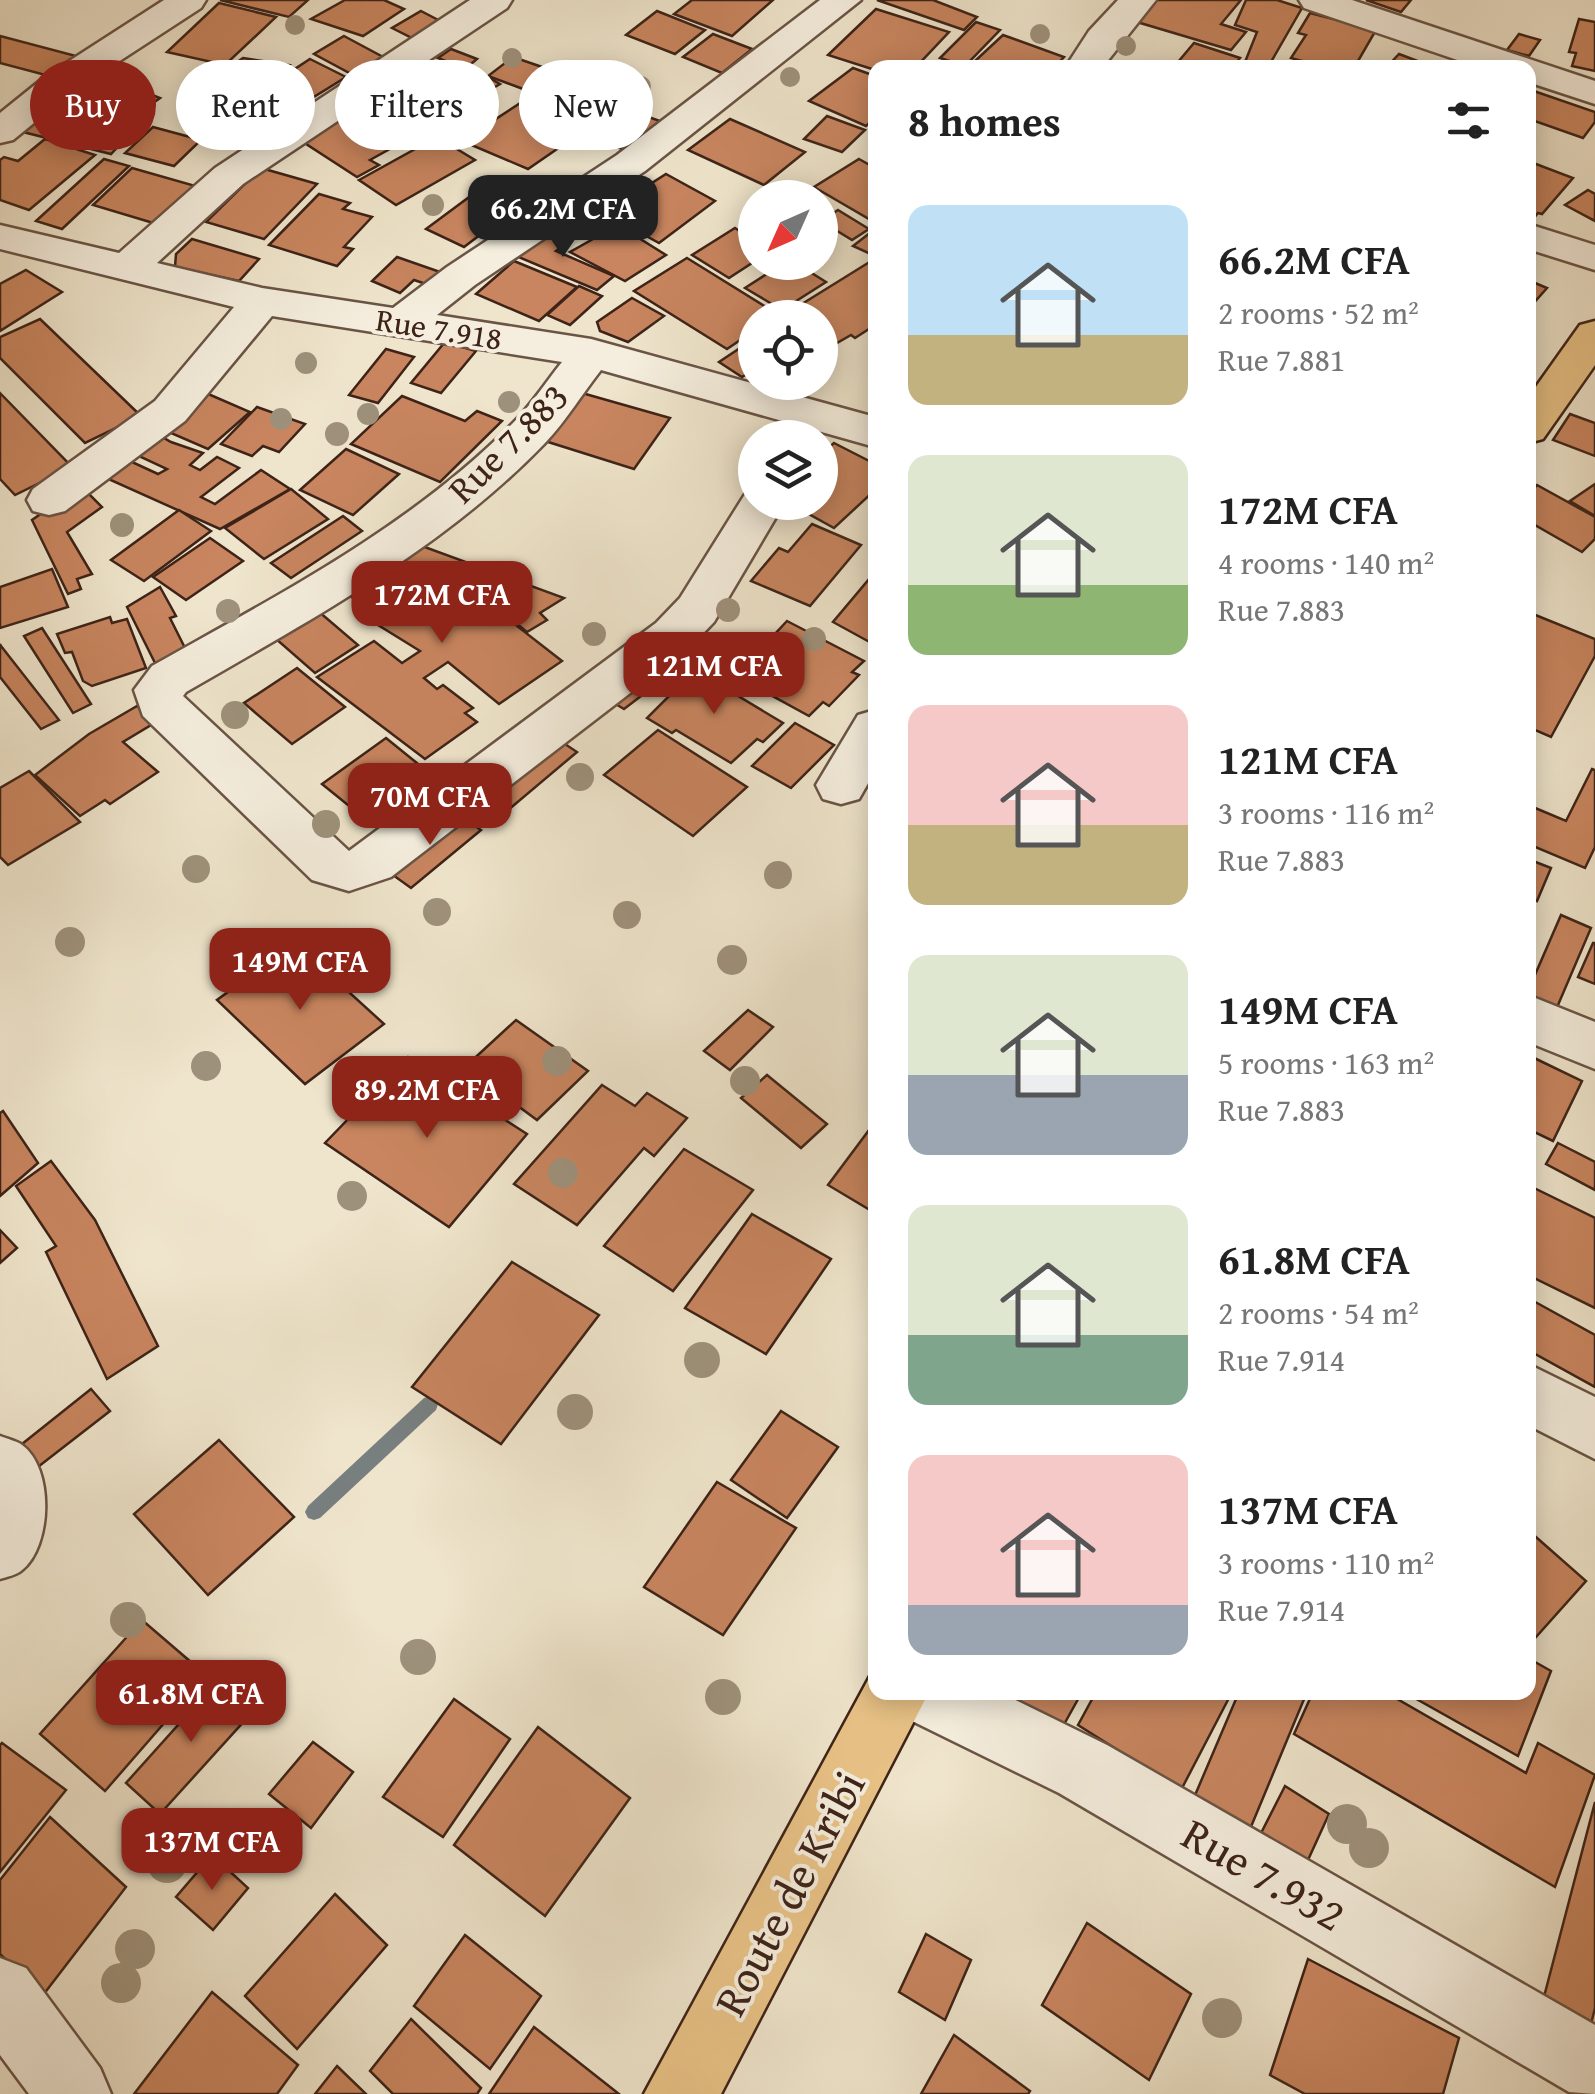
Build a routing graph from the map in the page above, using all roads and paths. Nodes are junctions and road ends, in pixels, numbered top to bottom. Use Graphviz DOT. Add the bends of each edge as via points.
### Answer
graph roads {
  1 [pos="188,0"];
  2 [pos="494,0"];
  3 [pos="842,0"];
  4 [pos="1138,0"];
  5 [pos="1317,0"];
  6 [pos="1088,60"];
  7 [pos="1495,60"];
  8 [pos="1536,73"];
  9 [pos="1595,93"];
  10 [pos="0,132"];
  11 [pos="1536,239"];
  12 [pos="8,247"];
  13 [pos="1595,258"];
  14 [pos="126,269"];
  15 [pos="262,301"];
  16 [pos="402,322"];
  17 [pos="1595,334"];
  18 [pos="592,353"];
  19 [pos="868,400"];
  20 [pos="1536,418"];
  21 [pos="846,432"];
  22 [pos="49,500"];
  23 [pos="753,520"];
  24 [pos="868,740"];
  25 [pos="841,785"];
  26 [pos="1536,1021"];
  27 [pos="1595,1046"];
  28 [pos="1536,1398"];
  29 [pos="1595,1430"];
  30 [pos="0,1466"];
  31 [pos="0,1548"];
  32 [pos="892,1700"];
  33 [pos="942,1700"];
  34 [pos="0,1994"];
  35 [pos="1595,2066"];
  36 [pos="74,2094"];
  37 [pos="681,2094"];
  1 -- 10 [label="street" via="59,84"];
  2 -- 14 [label="street" via="258,154"];
  3 -- 16 [label="street" via="646,152"];
  4 -- 6 [label="street"];
  5 -- 7 [label="street"];
  8 -- 9 [label="street"];
  11 -- 13 [label="street"];
  12 -- 14 [label="street, Rue 7.918"];
  14 -- 15 [label="street, Rue 7.918"];
  15 -- 16 [label="street, Rue 7.918"];
  15 -- 22 [label="street" via="170,411"];
  16 -- 18 [label="street, Rue 7.918"];
  17 -- 20 [label="main road"];
  18 -- 21 [label="street, Rue 7.918"];
  18 -- 23 [label="street, Rue 7.883" via="530,432 423,525 170,679 158,690 160,703 330,866 349,871 374,863 673,634 697,610"];
  19 -- 21 [label="street"];
  24 -- 25 [label="street"];
  26 -- 27 [label="street"];
  28 -- 29 [label="street"];
  30 -- 31 [label="street" via="10,1478 16,1526"];
  32 -- 37 [label="main road, Route de Kribi"];
  33 -- 35 [label="street, Rue 7.932" via="1082,1769"];
  34 -- 36 [label="street"];
}
